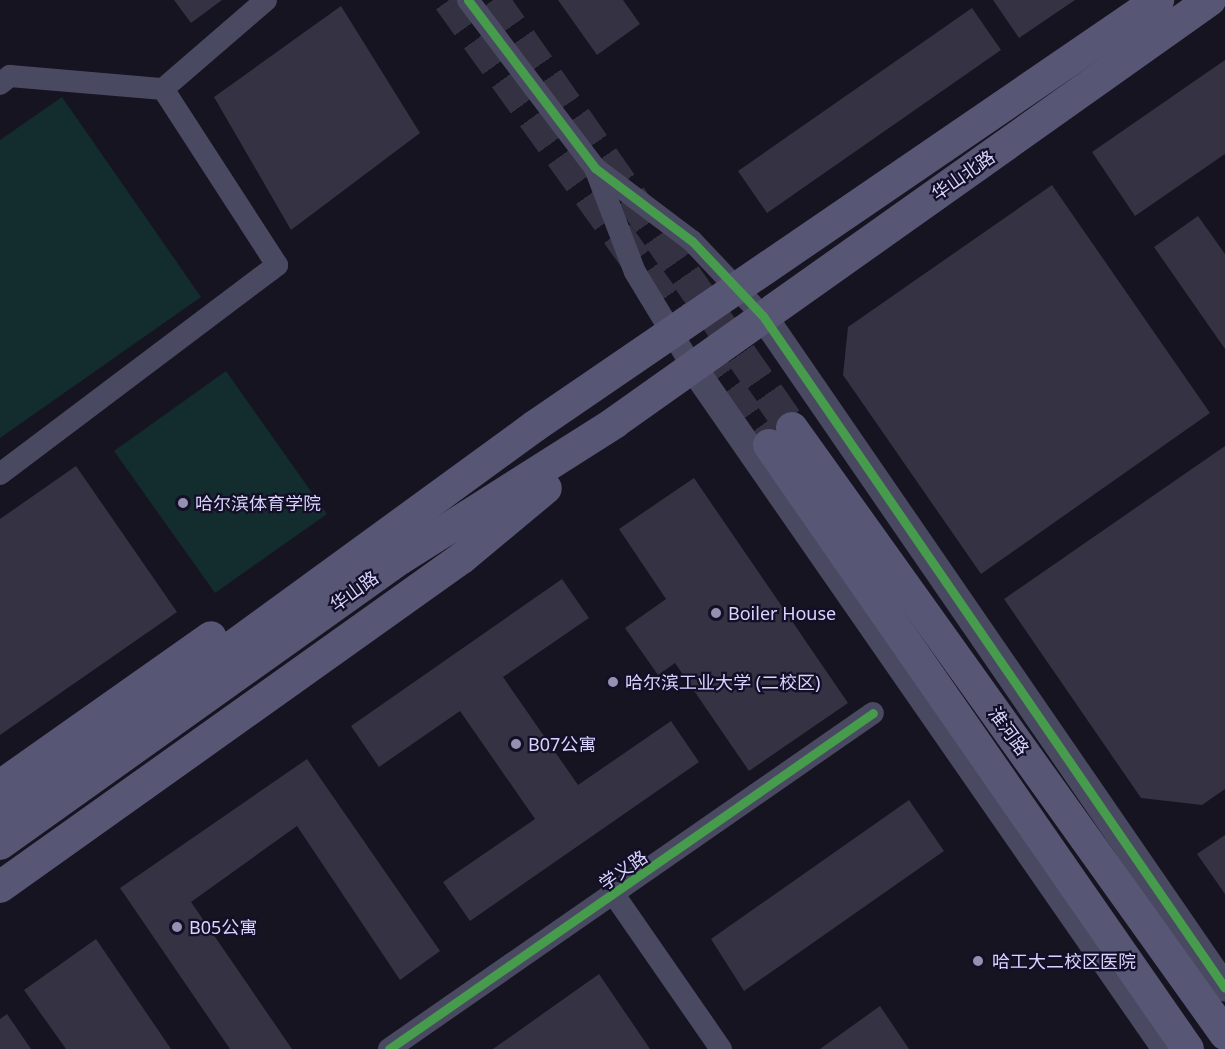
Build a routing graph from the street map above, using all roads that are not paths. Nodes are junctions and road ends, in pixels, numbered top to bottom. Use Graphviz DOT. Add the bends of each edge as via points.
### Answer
graph roads {
  1 [pos="266,0"];
  2 [pos="468,0"];
  3 [pos="1158,0"];
  4 [pos="1210,0"];
  5 [pos="3,74"];
  6 [pos="163,89"];
  7 [pos="595,168"];
  8 [pos="739,290"];
  9 [pos="763,316"];
  10 [pos="683,329"];
  11 [pos="704,358"];
  12 [pos="614,423"];
  13 [pos="536,426"];
  14 [pos="0,474"];
  15 [pos="873,713"];
  16 [pos="0,786"];
  17 [pos="0,816"];
  18 [pos="0,844"];
  19 [pos="0,887"];
  20 [pos="615,896"];
  21 [pos="1225,988"];
  22 [pos="1225,1034"];
  23 [pos="389,1049"];
  24 [pos="721,1049"];
  25 [pos="1166,1049"];
  26 [pos="1188,1049"];
  1 -- 6 [label="street"];
  2 -- 7 [label="street"];
  3 -- 8 [label="main road, 华山北路"];
  4 -- 9 [label="main road, 华山北路"];
  5 -- 6 [label="street"];
  6 -- 14 [label="street" via="278,265"];
  7 -- 8 [label="street" via="692,241"];
  7 -- 10 [label="street" via="634,272"];
  8 -- 9 [label="street"];
  8 -- 10 [label="main road, 华山北路"];
  9 -- 11 [label="main road, 华山北路"];
  9 -- 21 [label="street"];
  10 -- 11 [label="street"];
  10 -- 13 [label="main road, 华山北路"];
  11 -- 12 [label="main road, 华山路"];
  11 -- 25 [label="street"];
  12 -- 18 [label="main road, 华山路" via="400,558"];
  12 -- 19 [label="main road" via="536,497 462,558"];
  13 -- 16 [label="main road" via="436,478"];
  13 -- 17 [label="main road"];
  15 -- 20 [label="street, 学义路"];
  20 -- 23 [label="street, 学义路"];
  20 -- 24 [label="street"];
  22 -- 26 [label="main road, 淮河路" via="781,436"];
}
